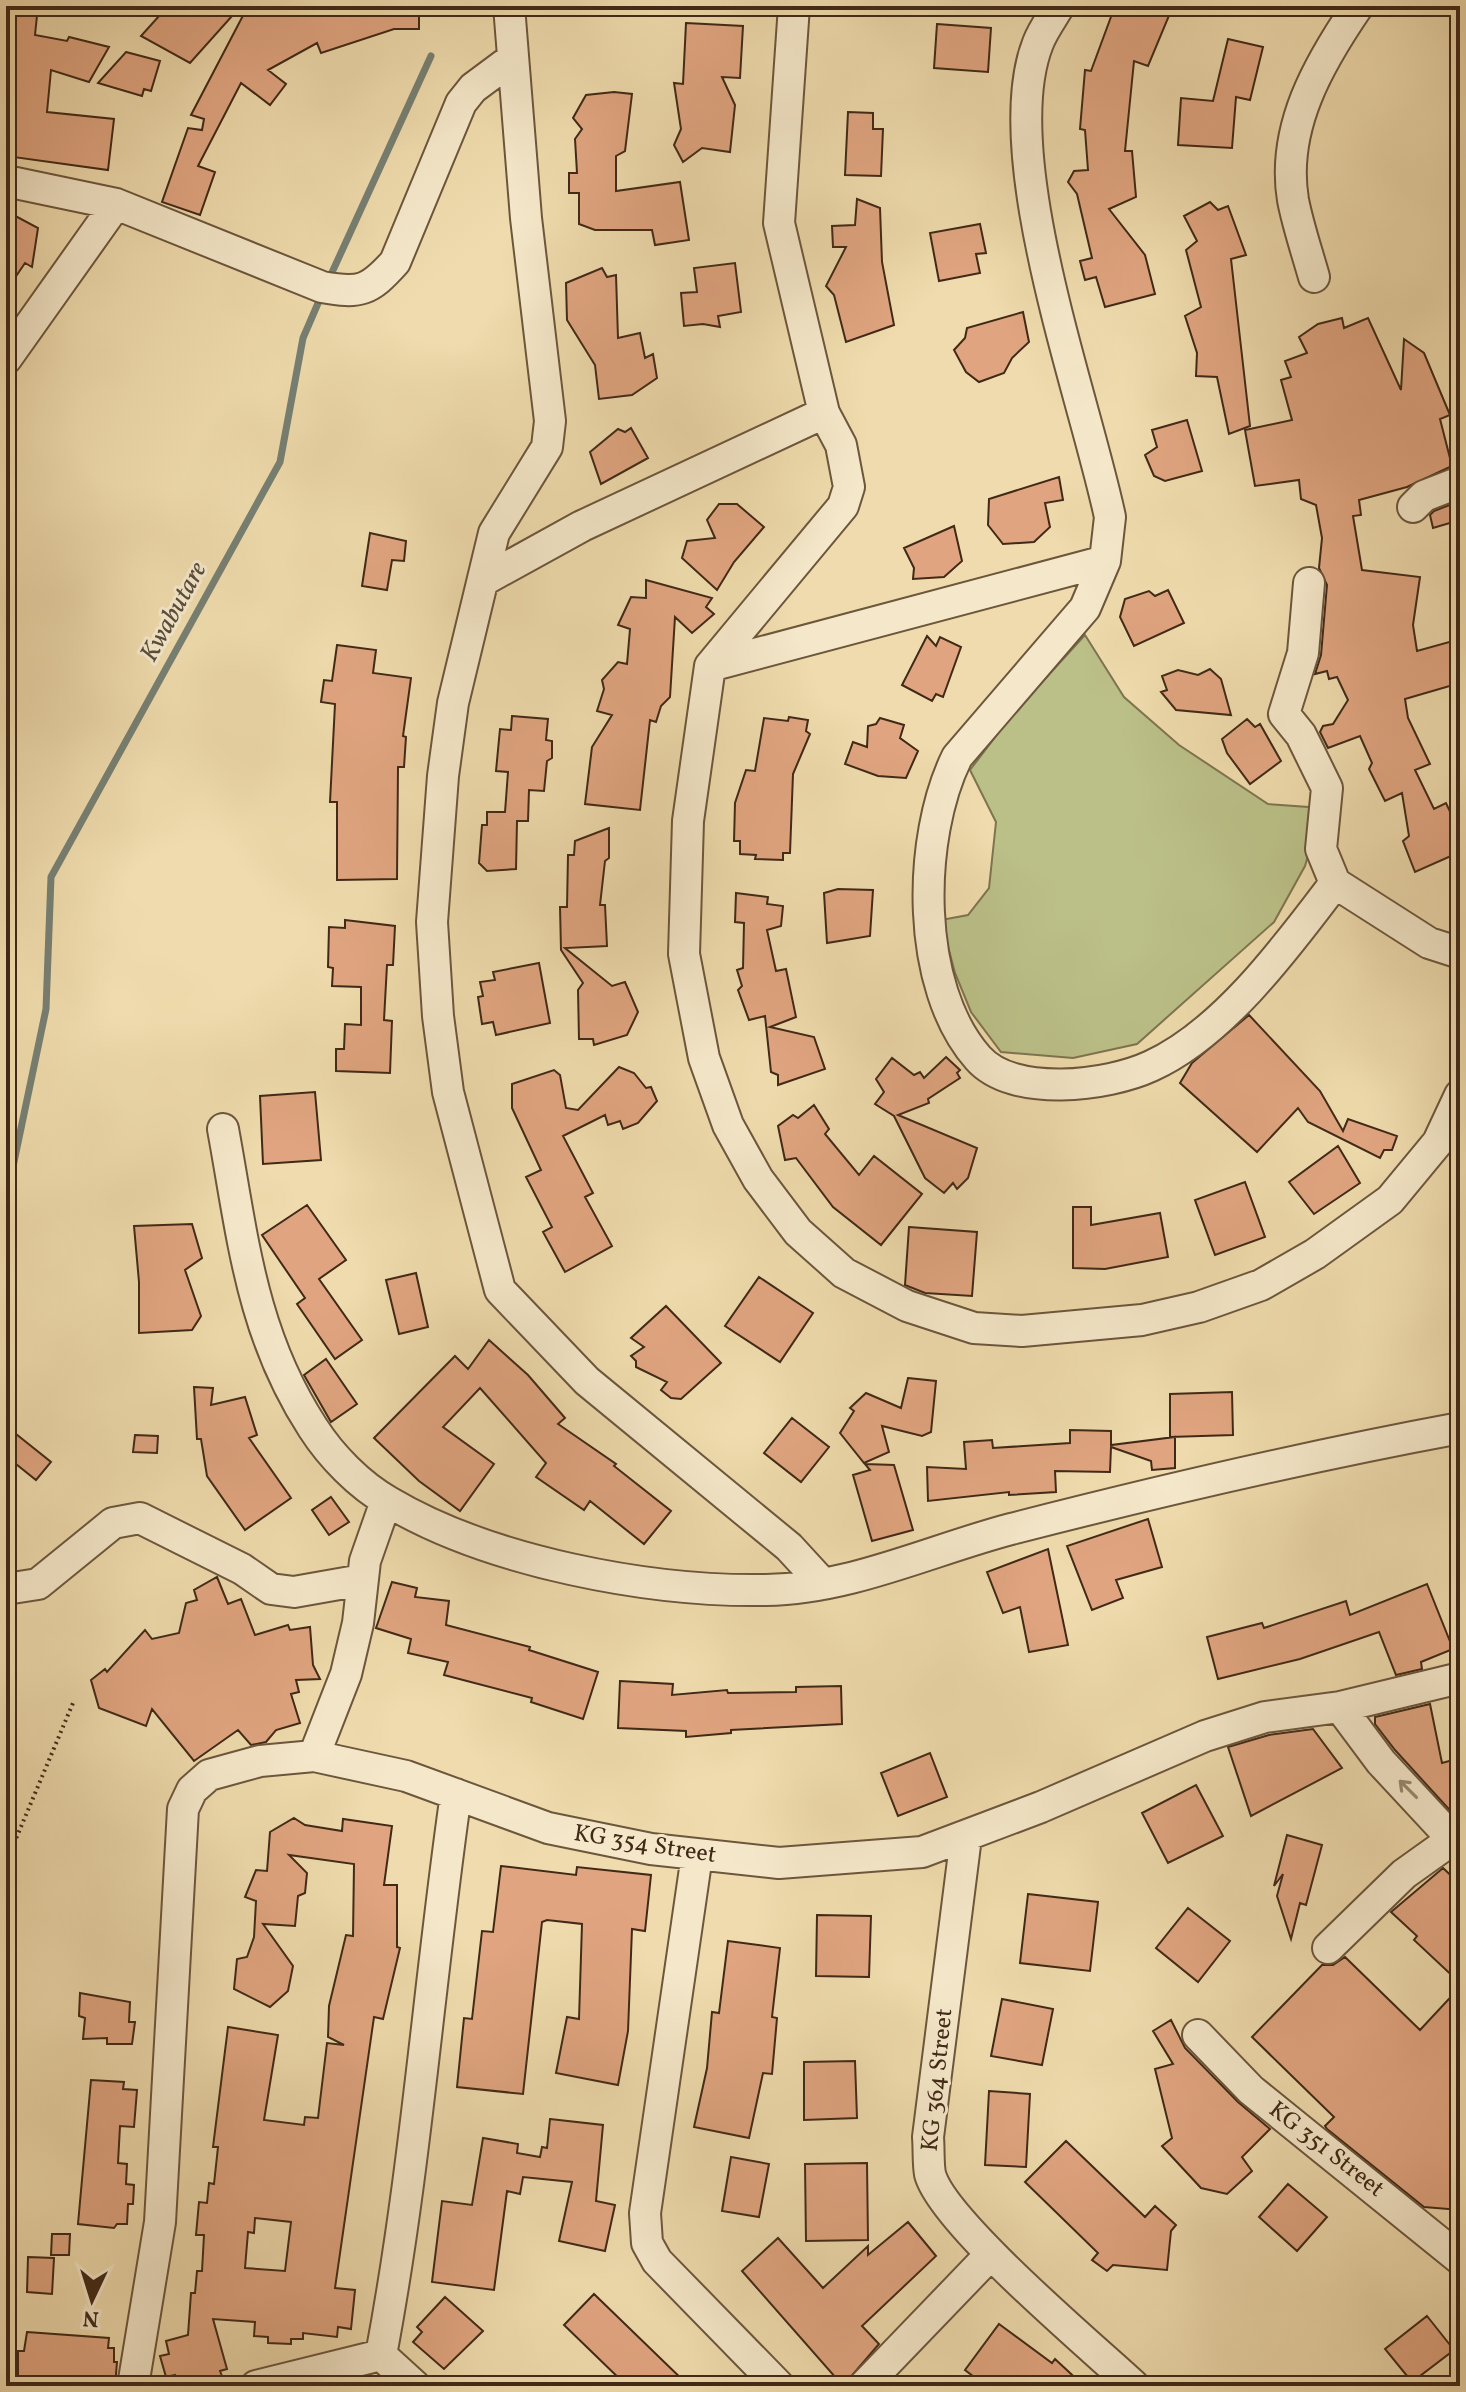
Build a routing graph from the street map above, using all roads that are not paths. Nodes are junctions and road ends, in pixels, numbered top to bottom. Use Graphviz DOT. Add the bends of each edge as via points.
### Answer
graph roads {
  1 [pos="509,6"];
  2 [pos="794,6"];
  3 [pos="1059,6"];
  4 [pos="1358,6"];
  5 [pos="512,59"];
  6 [pos="6,181"];
  7 [pos="116,204"];
  8 [pos="1314,277"];
  9 [pos="6,359"];
  10 [pos="824,413"];
  11 [pos="1460,482"];
  12 [pos="1413,507"];
  13 [pos="1105,561"];
  14 [pos="484,580"];
  15 [pos="1309,583"];
  16 [pos="710,666"];
  17 [pos="1335,883"];
  18 [pos="1460,953"];
  19 [pos="1460,1095"];
  20 [pos="223,1129"];
  21 [pos="1460,1428"];
  22 [pos="386,1501"];
  23 [pos="362,1580"];
  24 [pos="823,1584"];
  25 [pos="6,1589"];
  26 [pos="1460,1678"];
  27 [pos="1340,1707"];
  28 [pos="314,1756"];
  29 [pos="456,1794"];
  30 [pos="966,1837"];
  31 [pos="1457,1840"];
  32 [pos="697,1855"];
  33 [pos="1328,1948"];
  34 [pos="1198,2035"];
  35 [pos="991,2254"];
  36 [pos="1460,2259"];
  37 [pos="381,2355"];
  38 [pos="133,2386"];
  39 [pos="256,2386"];
  40 [pos="415,2386"];
  41 [pos="779,2386"];
  42 [pos="864,2386"];
  43 [pos="1134,2386"];
  1 -- 5 [label="street"];
  2 -- 10 [label="street" via="779,223"];
  3 -- 13 [label="street" via="1037,44 1026,127 1041,245 1110,517"];
  4 -- 8 [label="street" via="1307,91 1290,153 1293,199"];
  5 -- 7 [label="street" via="461,103 395,262 366,288 350,292 322,287"];
  5 -- 14 [label="street" via="550,421 547,447 494,533"];
  6 -- 7 [label="street"];
  7 -- 9 [label="street"];
  10 -- 14 [label="street" via="582,526"];
  10 -- 16 [label="street" via="841,445 849,487 843,506"];
  11 -- 12 [label="street" via="1424,496"];
  13 -- 16 [label="street"];
  13 -- 17 [label="street" via="1085,608 957,757 936,819 927,913 954,1019 978,1058 1013,1079 1050,1085 1100,1081 1151,1066 1241,999"];
  14 -- 24 [label="street" via="453,703 432,922 448,1092 500,1290 587,1381 789,1547"];
  15 -- 17 [label="street" via="1303,653 1284,714 1301,735 1327,788 1321,849"];
  16 -- 19 [label="street" via="688,821 685,940 704,1058 728,1125 758,1179 798,1232 844,1273 907,1306 974,1328 1067,1328 1199,1307 1275,1277 1390,1200 1438,1142"];
  17 -- 18 [label="street" via="1429,943"];
  20 -- 22 [label="street" via="257,1313 277,1363 323,1442"];
  21 -- 24 [label="street" via="1139,1497"];
  22 -- 23 [label="street" via="370,1537"];
  22 -- 24 [label="street" via="444,1529 590,1575 767,1590"];
  23 -- 25 [label="street" via="294,1592 271,1589 140,1518 113,1523 38,1584"];
  23 -- 28 [label="street" via="346,1674"];
  26 -- 27 [label="street, KG 354 Street"];
  27 -- 30 [label="street, KG 354 Street" via="1265,1717 1205,1736"];
  31 -- 27 [label="street, one-way" via="1381,1762"];
  28 -- 29 [label="street, KG 354 Street" via="406,1776"];
  28 -- 38 [label="street, KG 354 Street" via="260,1761 209,1775 192,1790 183,1809 160,2222"];
  29 -- 32 [label="street, KG 354 Street" via="548,1828"];
  29 -- 37 [label="street" via="400,2251"];
  30 -- 32 [label="street, KG 354 Street" via="922,1852 830,1861 779,1863"];
  30 -- 35 [label="street, KG 364 Street" via="928,2137 930,2176"];
  31 -- 33 [label="street" via="1404,1874"];
  32 -- 41 [label="street" via="645,2213 647,2243 657,2261"];
  34 -- 36 [label="street, KG 351 Street" via="1251,2090"];
  35 -- 42 [label="street"];
  35 -- 43 [label="street, KG 364 Street"];
  37 -- 39 [label="street"];
  37 -- 40 [label="street"];
}
